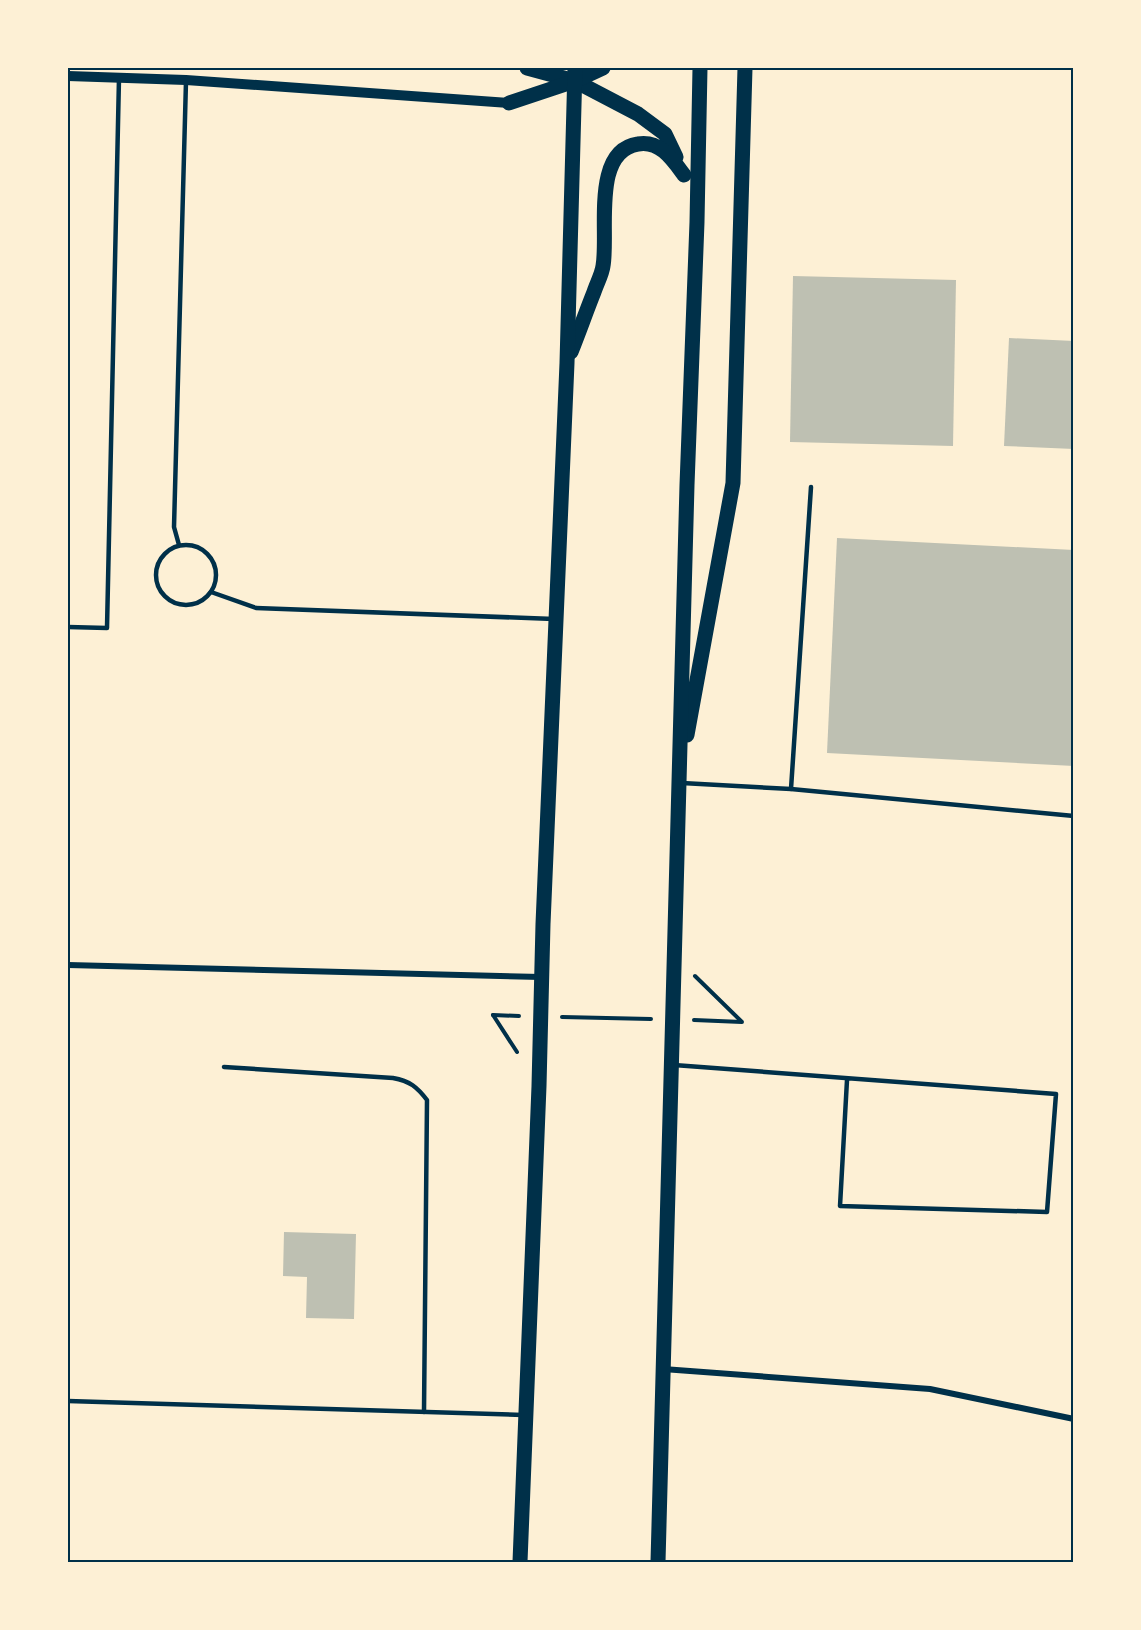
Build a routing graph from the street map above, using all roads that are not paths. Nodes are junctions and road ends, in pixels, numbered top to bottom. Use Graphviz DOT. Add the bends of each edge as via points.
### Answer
graph roads {
  1 [pos="527,68"];
  2 [pos="603,68"];
  3 [pos="700,68"];
  4 [pos="745,68"];
  5 [pos="575,74"];
  6 [pos="68,76"];
  7 [pos="119,78"];
  8 [pos="186,80"];
  9 [pos="509,103"];
  10 [pos="684,176"];
  11 [pos="697,222"];
  12 [pos="567,363"];
  13 [pos="811,487"];
  14 [pos="179,545"];
  15 [pos="212,592"];
  16 [pos="556,619"];
  17 [pos="68,627"];
  18 [pos="679,783"];
  19 [pos="791,789"];
  20 [pos="1074,816"];
  21 [pos="68,965"];
  22 [pos="541,977"];
  23 [pos="671,1065"];
  24 [pos="224,1067"];
  25 [pos="847,1080"];
  26 [pos="663,1369"];
  27 [pos="68,1401"];
  28 [pos="424,1412"];
  29 [pos="526,1415"];
  30 [pos="1074,1419"];
  31 [pos="520,1563"];
  32 [pos="657,1563"];
  1 -- 5 [label="main road"];
  2 -- 5 [label="main road"];
  3 -- 11 [label="main road"];
  4 -- 18 [label="main road" via="733,483"];
  5 -- 9 [label="main road"];
  5 -- 10 [label="main road" via="665,134"];
  5 -- 12 [label="main road"];
  6 -- 7 [label="street"];
  7 -- 8 [label="street"];
  7 -- 17 [label="lane" via="108,628"];
  8 -- 9 [label="street"];
  8 -- 14 [label="lane" via="174,527"];
  10 -- 11 [label="main road"];
  10 -- 12 [label="main road" via="667,152 643,143 628,145 617,156 609,169 603,266"];
  11 -- 18 [label="main road"];
  12 -- 16 [label="main road"];
  13 -- 19 [label="lane"];
  14 -- 15 [label="lane" via="197,546 213,560 216,570"];
  14 -- 15 [label="lane" via="164,553 155,570 157,587 163,596 186,606 197,604"];
  15 -- 16 [label="lane" via="256,608"];
  16 -- 22 [label="main road"];
  18 -- 19 [label="lane"];
  18 -- 23 [label="main road"];
  19 -- 20 [label="lane"];
  21 -- 22 [label="street"];
  22 -- 29 [label="main road"];
  23 -- 25 [label="lane"];
  23 -- 26 [label="main road"];
  24 -- 28 [label="lane" via="406,1080 416,1085 427,1100"];
  25 -- 25 [label="lane" via="1056,1094 1047,1212 840,1206"];
  26 -- 30 [label="street" via="930,1389"];
  26 -- 32 [label="main road"];
  27 -- 28 [label="lane"];
  28 -- 29 [label="lane"];
  29 -- 31 [label="main road"];
}
